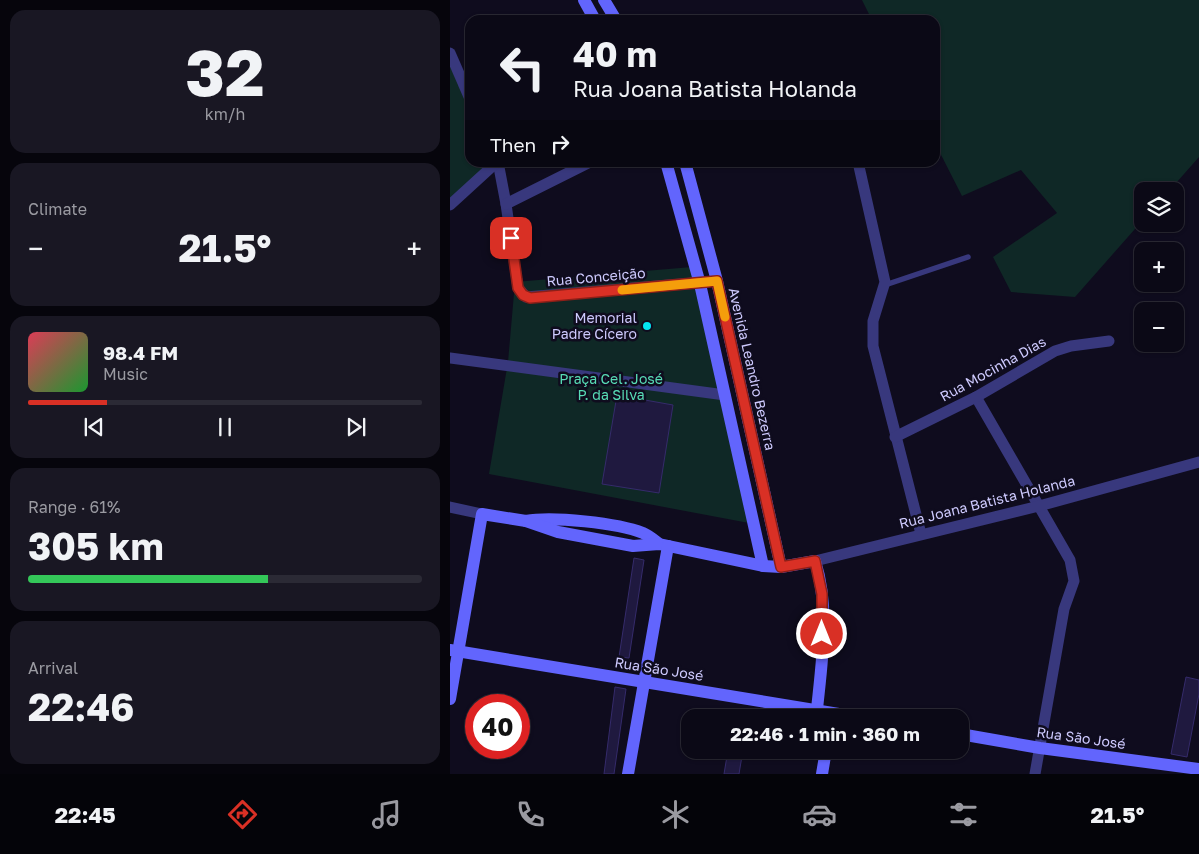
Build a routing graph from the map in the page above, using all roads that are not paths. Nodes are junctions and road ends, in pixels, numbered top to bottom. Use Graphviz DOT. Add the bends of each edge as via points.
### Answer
graph roads {
  1 [pos="584,0"];
  2 [pos="604,0"];
  3 [pos="592,15"];
  4 [pos="613,15"];
  5 [pos="450,53"];
  6 [pos="465,88"];
  7 [pos="492,167"];
  8 [pos="498,167"];
  9 [pos="580,167"];
  10 [pos="667,167"];
  11 [pos="686,167"];
  12 [pos="859,167"];
  13 [pos="506,204"];
  14 [pos="450,205"];
  15 [pos="968,257"];
  16 [pos="717,281"];
  17 [pos="700,284"];
  18 [pos="885,285"];
  19 [pos="1109,341"];
  20 [pos="450,358"];
  21 [pos="725,395"];
  22 [pos="976,397"];
  23 [pos="895,437"];
  24 [pos="1199,462"];
  25 [pos="1039,506"];
  26 [pos="450,507"];
  27 [pos="482,514"];
  28 [pos="921,534"];
  29 [pos="664,545"];
  30 [pos="815,561"];
  31 [pos="763,566"];
  32 [pos="781,567"];
  33 [pos="454,651"];
  34 [pos="643,682"];
  35 [pos="450,699"];
  36 [pos="817,709"];
  37 [pos="969,736"];
  38 [pos="1040,748"];
  39 [pos="824,759"];
  40 [pos="1199,769"];
  41 [pos="628,774"];
  42 [pos="822,774"];
  43 [pos="1035,774"];
  1 -- 3 [label="street"];
  2 -- 4 [label="street"];
  5 -- 6 [label="street"];
  7 -- 14 [label="street"];
  8 -- 13 [label="street, Rua Conceição"];
  9 -- 13 [label="street"];
  10 -- 17 [label="street"];
  11 -- 16 [label="street, Avenida Leandro Bezerra"];
  12 -- 18 [label="street"];
  13 -- 17 [label="street, Rua Conceição" via="518,288 526,297"];
  15 -- 18 [label="lane"];
  16 -- 17 [label="street, Rua Conceição"];
  16 -- 32 [label="street, Avenida Leandro Bezerra"];
  17 -- 21 [label="street"];
  18 -- 23 [label="street" via="873,321 872,338"];
  19 -- 22 [label="street, Rua Mocinha Dias" via="1055,351"];
  20 -- 21 [label="street"];
  21 -- 31 [label="street"];
  22 -- 23 [label="street, Rua Mocinha Dias"];
  22 -- 25 [label="street"];
  23 -- 28 [label="street"];
  24 -- 25 [label="street, Rua Joana Batista Holanda"];
  25 -- 28 [label="street, Rua Joana Batista Holanda"];
  25 -- 38 [label="street" via="1070,560 1074,574 1064,610"];
  26 -- 27 [label="street"];
  27 -- 29 [label="street" via="624,544"];
  27 -- 33 [label="street"];
  28 -- 30 [label="street, Rua Joana Batista Holanda"];
  29 -- 31 [label="street"];
  29 -- 34 [label="street"];
  30 -- 32 [label="street, Rua Joana Batista Holanda"];
  30 -- 36 [label="street" via="823,612"];
  31 -- 32 [label="street"];
  33 -- 34 [label="street, Rua São José"];
  33 -- 35 [label="street"];
  34 -- 36 [label="street, Rua São José"];
  34 -- 41 [label="street"];
  37 -- 38 [label="street, Rua São José"];
  38 -- 40 [label="street, Rua São José"];
  38 -- 43 [label="street"];
  39 -- 42 [label="street"];
}
